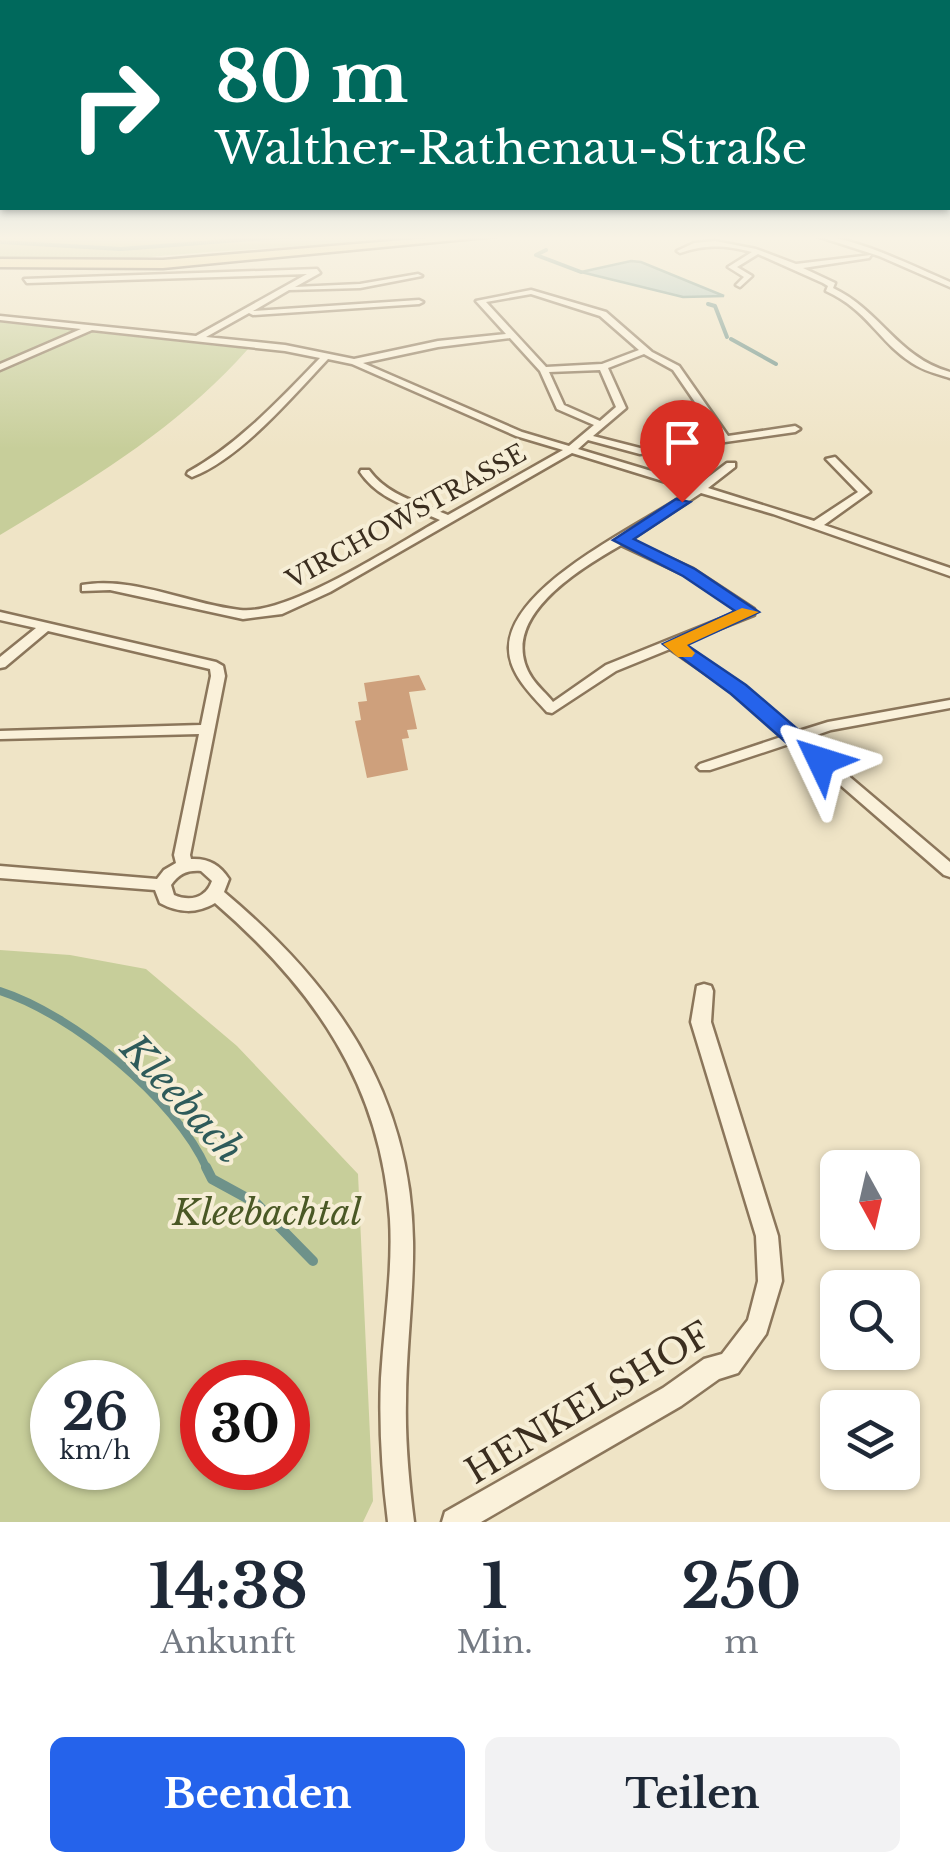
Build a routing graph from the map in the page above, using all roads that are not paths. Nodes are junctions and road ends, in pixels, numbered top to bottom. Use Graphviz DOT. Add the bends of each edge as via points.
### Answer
graph roads {
  1 [pos="257,307"];
  2 [pos="340,307"];
  3 [pos="485,307"];
  4 [pos="580,307"];
  5 [pos="862,307"];
  6 [pos="246,313"];
  7 [pos="0,318"];
  8 [pos="90,328"];
  9 [pos="510,336"];
  10 [pos="199,338"];
  11 [pos="645,351"];
  12 [pos="327,356"];
  13 [pos="354,362"];
  14 [pos="0,367"];
  15 [pos="603,368"];
  16 [pos="544,370"];
  17 [pos="950,375"];
  18 [pos="602,425"];
  19 [pos="796,429"];
  20 [pos="586,437"];
  21 [pos="725,438"];
  22 [pos="570,451"];
  23 [pos="831,459"];
  24 [pos="731,465"];
  25 [pos="365,472"];
  26 [pos="192,474"];
  27 [pos="700,490"];
  28 [pos="446,518"];
  29 [pos="816,525"];
  30 [pos="621,540"];
  31 [pos="949,571"];
  32 [pos="86,588"];
  33 [pos="0,616"];
  34 [pos="46,626"];
  35 [pos="672,644"];
  36 [pos="0,664"];
  37 [pos="950,704"];
  38 [pos="207,728"];
  39 [pos="0,735"];
  40 [pos="793,737"];
  41 [pos="705,767"];
  42 [pos="185,866"];
  43 [pos="0,872"];
  44 [pos="950,872"];
  45 [pos="162,884"];
  46 [pos="216,894"];
  47 [pos="704,991"];
  48 [pos="400,1522"];
  49 [pos="455,1522"];
  1 -- 6 [label="street"];
  2 -- 6 [label="street"];
  3 -- 9 [label="street"];
  4 -- 11 [label="street" via="603,314"];
  5 -- 17 [label="street" via="920,368"];
  6 -- 10 [label="street"];
  7 -- 8 [label="street"];
  8 -- 10 [label="street"];
  8 -- 14 [label="street"];
  9 -- 13 [label="street"];
  9 -- 16 [label="street"];
  10 -- 12 [label="street"];
  11 -- 15 [label="street"];
  11 -- 21 [label="street" via="676,368"];
  12 -- 13 [label="street"];
  12 -- 26 [label="street" via="268,416"];
  13 -- 22 [label="street"];
  15 -- 16 [label="street"];
  15 -- 18 [label="street" via="622,407"];
  16 -- 18 [label="street" via="560,407"];
  18 -- 20 [label="street, VIRCHOWSTRASSE"];
  19 -- 21 [label="street"];
  20 -- 21 [label="street" via="634,451"];
  20 -- 22 [label="street, VIRCHOWSTRASSE"];
  22 -- 27 [label="street"];
  22 -- 28 [label="street, VIRCHOWSTRASSE"];
  23 -- 29 [label="street" via="865,492"];
  24 -- 27 [label="street"];
  25 -- 28 [label="street" via="370,482"];
  27 -- 29 [label="street"];
  27 -- 30 [label="street"];
  28 -- 32 [label="street, VIRCHOWSTRASSE" via="326,588 262,615 110,586"];
  29 -- 31 [label="street"];
  30 -- 35 [label="street" via="689,572 750,612"];
  30 -- 35 [label="street" via="538,596 516,634 523,678 552,709 611,668"];
  33 -- 34 [label="street"];
  34 -- 36 [label="street"];
  34 -- 38 [label="street" via="216,666"];
  35 -- 40 [label="street"];
  37 -- 40 [label="street" via="864,716"];
  38 -- 39 [label="street"];
  38 -- 42 [label="street"];
  40 -- 41 [label="street"];
  40 -- 44 [label="street"];
  42 -- 45 [label="street"];
  42 -- 46 [label="street" via="213,868 221,879"];
  43 -- 45 [label="street"];
  45 -- 46 [label="street" via="174,904 196,904"];
  46 -- 48 [label="street" via="342,1027 364,1064 388,1136 401,1223 393,1402"];
  47 -- 49 [label="street, HENKELSHOF" via="701,1022 768,1246 770,1281 758,1326 728,1364"];
}
